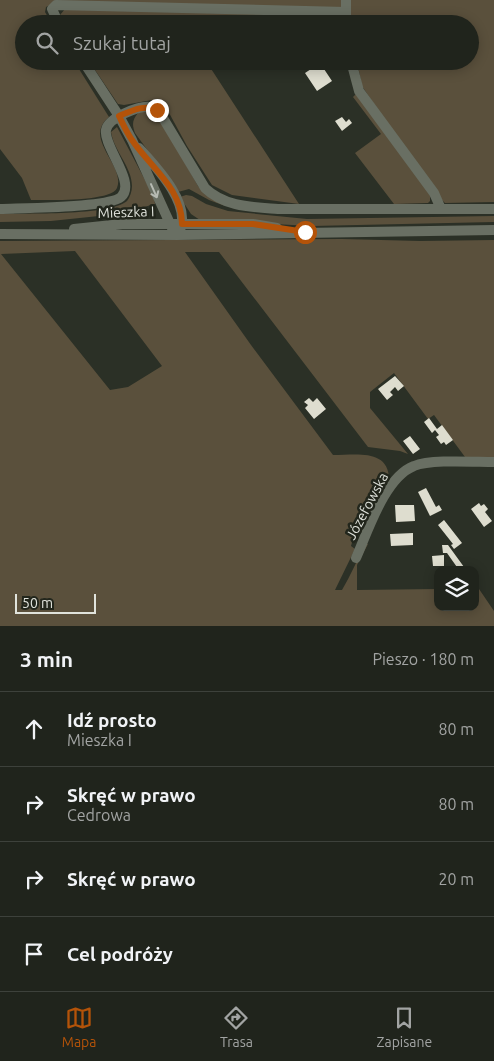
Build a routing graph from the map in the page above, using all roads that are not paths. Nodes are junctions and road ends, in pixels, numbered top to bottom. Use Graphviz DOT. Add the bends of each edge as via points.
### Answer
graph roads {
  1 [pos="346,0"];
  2 [pos="346,12"];
  3 [pos="55,15"];
  4 [pos="89,70"];
  5 [pos="353,70"];
  6 [pos="119,116"];
  7 [pos="132,140"];
  8 [pos="0,209"];
  9 [pos="441,209"];
  10 [pos="494,209"];
  11 [pos="162,210"];
  12 [pos="150,224"];
  13 [pos="182,224"];
  14 [pos="169,225"];
  15 [pos="494,230"];
  16 [pos="305,232"];
  17 [pos="0,234"];
  18 [pos="38,234"];
  19 [pos="177,235"];
  20 [pos="494,462"];
  21 [pos="356,558"];
  1 -- 2 [label="street"];
  2 -- 3 [label="street" via="56,5 52,9"];
  4 -- 6 [label="street"];
  5 -- 9 [label="street" via="359,91 434,193"];
  6 -- 7 [label="street"];
  6 -- 8 [label="street" via="109,123 105,133 124,180 122,197 85,205"];
  6 -- 9 [label="street" via="140,108 157,110 206,188 231,203 278,209"];
  7 -- 11 [label="street, one-way"];
  7 -- 13 [label="street" via="176,197"];
  9 -- 10 [label="street"];
  11 -- 12 [label="street" via="156,221"];
  11 -- 14 [label="street"];
  12 -- 14 [label="street, Mieszka I"];
  12 -- 18 [label="street, Mieszka I"];
  13 -- 14 [label="street, Mieszka I"];
  13 -- 16 [label="street, Mieszka I" via="253,224"];
  13 -- 19 [label="street"];
  14 -- 19 [label="street"];
  15 -- 16 [label="street, Mieszka I"];
  16 -- 19 [label="street, Mieszka I"];
  17 -- 18 [label="street, Mieszka I"];
  18 -- 19 [label="street, Mieszka I"];
  20 -- 21 [label="street, Józefowska" via="421,464 406,470 392,483"];
}
